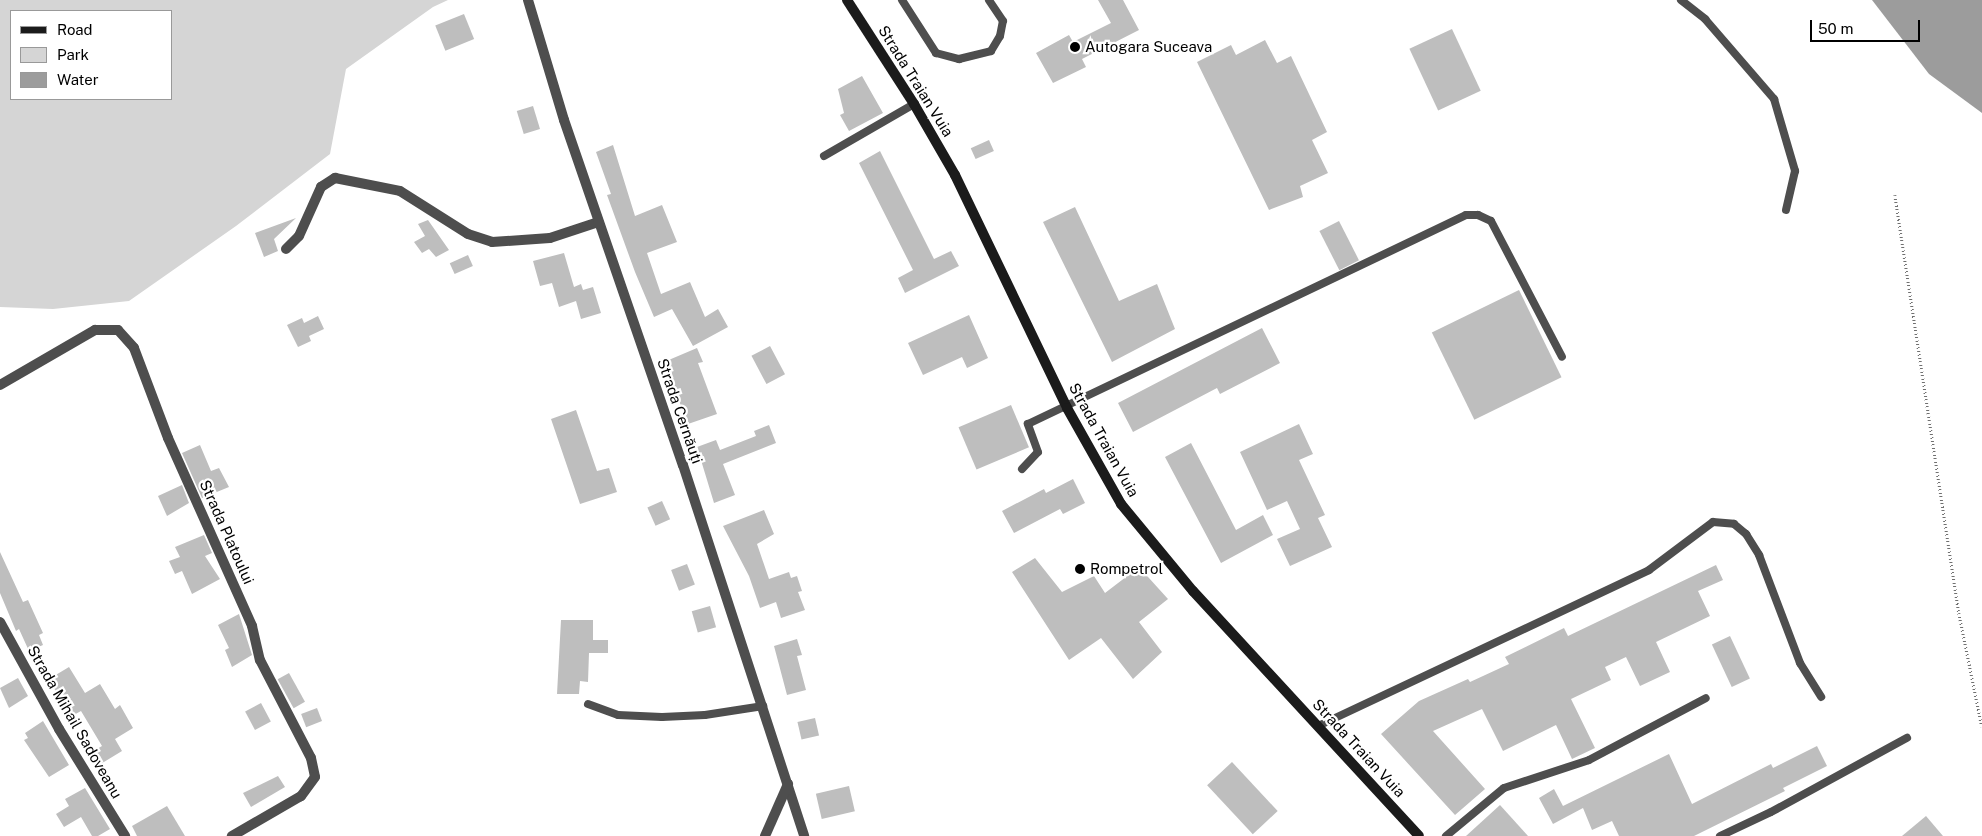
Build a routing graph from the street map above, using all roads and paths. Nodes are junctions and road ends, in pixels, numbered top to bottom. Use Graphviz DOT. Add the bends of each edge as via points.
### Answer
graph roads {
  1 [pos="528,0"];
  2 [pos="846,0"];
  3 [pos="902,0"];
  4 [pos="988,0"];
  5 [pos="1680,0"];
  6 [pos="914,104"];
  7 [pos="824,156"];
  8 [pos="1895,195"];
  9 [pos="1786,210"];
  10 [pos="598,222"];
  11 [pos="286,249"];
  12 [pos="1562,357"];
  13 [pos="0,385"];
  14 [pos="1067,408"];
  15 [pos="1022,469"];
  16 [pos="0,622"];
  17 [pos="1821,697"];
  18 [pos="1706,698"];
  19 [pos="588,704"];
  20 [pos="764,706"];
  21 [pos="1318,726"];
  22 [pos="1982,727"];
  23 [pos="1907,738"];
  24 [pos="788,784"];
  25 [pos="804,835"];
  26 [pos="125,836"];
  27 [pos="232,836"];
  28 [pos="765,836"];
  29 [pos="1419,836"];
  30 [pos="1446,836"];
  31 [pos="1720,836"];
  1 -- 10 [label="street, Strada Cernăuți"];
  2 -- 6 [label="main road, Strada Traian Vuia"];
  3 -- 4 [label="lane" via="936,53 959,60 991,51 1000,36 1003,21"];
  5 -- 9 [label="lane" via="1705,19 1774,99 1795,171"];
  6 -- 7 [label="lane"];
  6 -- 14 [label="main road, Strada Traian Vuia" via="955,175"];
  8 -- 22 [label="path" via="1957,604"];
  10 -- 11 [label="street" via="550,238 492,242 468,234 400,191 335,178 321,187 299,236"];
  10 -- 20 [label="street, Strada Cernăuți"];
  12 -- 14 [label="lane" via="1491,221 1478,215 1466,215"];
  13 -- 27 [label="street, Strada Platoului" via="95,330 118,330 134,348 168,438 252,626 260,660 311,758 314,777 301,796"];
  14 -- 15 [label="lane" via="1028,424 1038,452"];
  14 -- 21 [label="main road, Strada Traian Vuia" via="1103,475 1140,530"];
  16 -- 26 [label="street, Strada Mihail Sadoveanu" via="59,730"];
  17 -- 21 [label="lane" via="1800,663 1760,555 1746,534 1734,524 1714,522 1650,570"];
  18 -- 30 [label="lane" via="1589,760 1504,788"];
  19 -- 20 [label="lane" via="618,716 662,717 705,715"];
  20 -- 24 [label="street, Strada Cernăuți"];
  21 -- 29 [label="main road, Strada Traian Vuia"];
  23 -- 31 [label="lane"];
  24 -- 25 [label="street, Strada Cernăuți"];
  24 -- 28 [label="street"];
}
